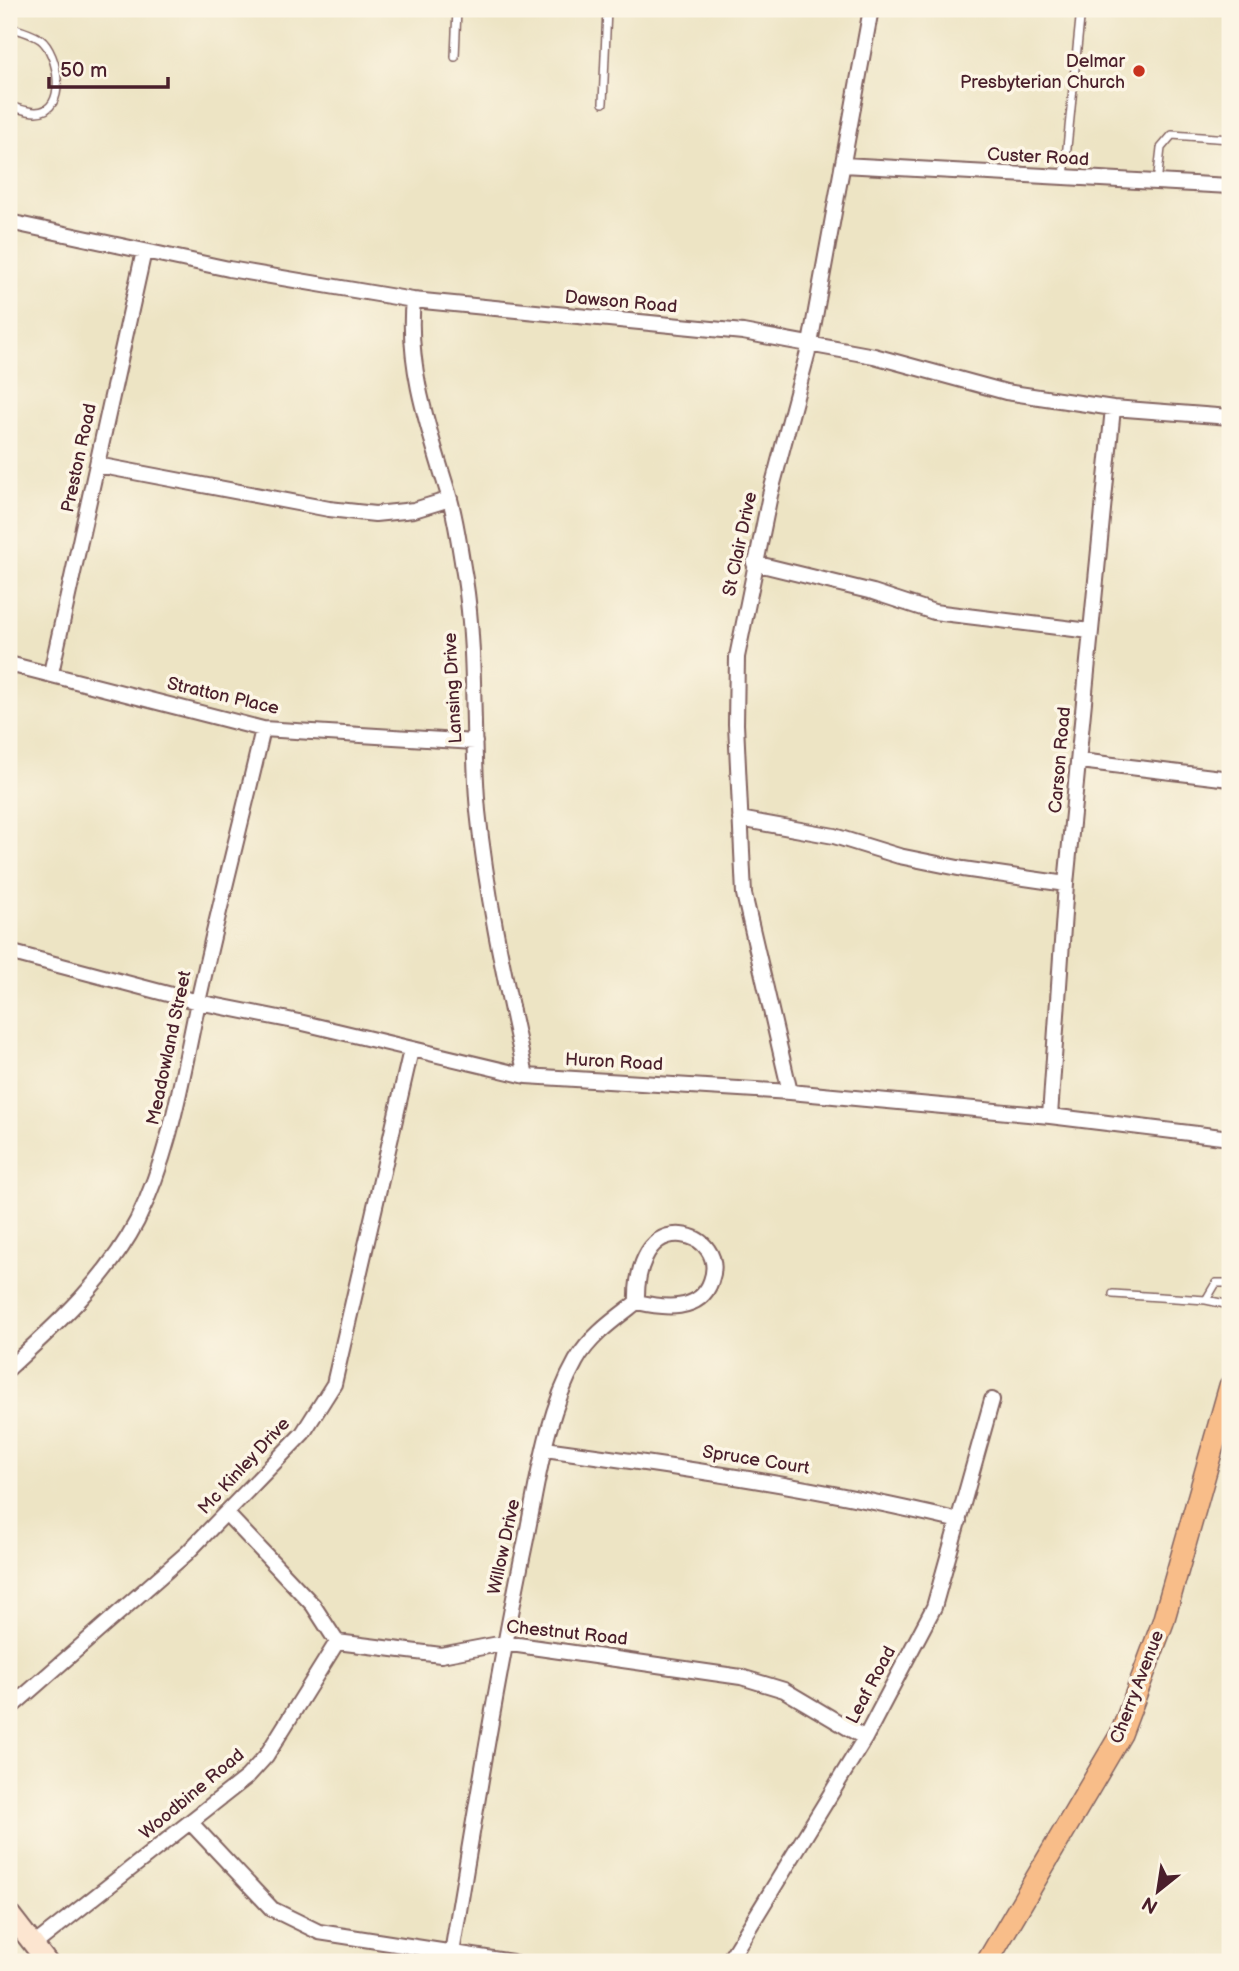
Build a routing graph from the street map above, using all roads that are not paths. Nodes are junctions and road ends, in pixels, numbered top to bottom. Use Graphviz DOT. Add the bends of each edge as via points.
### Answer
graph roads {
  1 [pos="457,9"];
  2 [pos="607,9"];
  3 [pos="870,9"];
  4 [pos="1082,9"];
  5 [pos="9,27"];
  6 [pos="455,57"];
  7 [pos="603,103"];
  8 [pos="9,106"];
  9 [pos="1230,139"];
  10 [pos="843,165"];
  11 [pos="1064,178"];
  12 [pos="1157,183"];
  13 [pos="1230,186"];
  14 [pos="9,222"];
  15 [pos="144,251"];
  16 [pos="413,300"];
  17 [pos="810,344"];
  18 [pos="1113,408"];
  19 [pos="1230,417"];
  20 [pos="97,465"];
  21 [pos="450,499"];
  22 [pos="754,563"];
  23 [pos="1090,631"];
  24 [pos="9,664"];
  25 [pos="51,673"];
  26 [pos="263,729"];
  27 [pos="475,742"];
  28 [pos="1080,761"];
  29 [pos="1230,779"];
  30 [pos="740,819"];
  31 [pos="1066,884"];
  32 [pos="9,952"];
  33 [pos="198,1002"];
  34 [pos="411,1050"];
  35 [pos="526,1076"];
  36 [pos="790,1091"];
  37 [pos="1050,1116"];
  38 [pos="1230,1138"];
  39 [pos="1230,1283"];
  40 [pos="1113,1293"];
  41 [pos="1206,1300"];
  42 [pos="637,1302"];
  43 [pos="1230,1305"];
  44 [pos="9,1368"];
  45 [pos="1230,1386"];
  46 [pos="992,1400"];
  47 [pos="545,1449"];
  48 [pos="226,1513"];
  49 [pos="959,1521"];
  50 [pos="337,1642"];
  51 [pos="504,1643"];
  52 [pos="9,1709"];
  53 [pos="865,1738"];
  54 [pos="191,1822"];
  55 [pos="9,1913"];
  56 [pos="35,1944"];
  57 [pos="452,1953"];
  58 [pos="47,1962"];
  59 [pos="512,1962"];
  60 [pos="728,1962"];
  61 [pos="987,1962"];
  1 -- 6 [label="lane"];
  2 -- 7 [label="lane"];
  3 -- 10 [label="street, St Clair Drive"];
  4 -- 11 [label="lane"];
  5 -- 8 [label="lane" via="40,39 56,64 58,83 47,108 37,112"];
  9 -- 12 [label="lane" via="1172,135 1161,148"];
  10 -- 11 [label="street, Custer Road"];
  10 -- 17 [label="street, St Clair Drive"];
  11 -- 12 [label="street, Custer Road"];
  12 -- 13 [label="street, Custer Road"];
  14 -- 15 [label="street, Dawson Road"];
  15 -- 16 [label="street, Dawson Road"];
  15 -- 20 [label="street, Preston Road"];
  16 -- 17 [label="street, Dawson Road" via="743,332"];
  16 -- 21 [label="street, Lansing Drive" via="410,329 416,370"];
  17 -- 18 [label="street, Dawson Road" via="874,356 1006,392"];
  17 -- 22 [label="street, St Clair Drive"];
  18 -- 19 [label="street, Dawson Road"];
  18 -- 23 [label="street, Carson Road"];
  20 -- 21 [label="street" via="375,514 414,510"];
  20 -- 25 [label="street, Preston Road"];
  21 -- 27 [label="street, Lansing Drive" via="465,583"];
  22 -- 23 [label="street" via="934,611"];
  22 -- 30 [label="street, St Clair Drive" via="737,657"];
  23 -- 28 [label="street, Carson Road"];
  24 -- 25 [label="street, Stratton Place"];
  25 -- 26 [label="street, Stratton Place"];
  26 -- 27 [label="street, Stratton Place"];
  26 -- 33 [label="street, Meadowland Street"];
  27 -- 35 [label="street, Lansing Drive" via="478,809 492,916"];
  28 -- 29 [label="street"];
  28 -- 31 [label="street, Carson Road"];
  30 -- 31 [label="street" via="834,836 963,869"];
  30 -- 36 [label="street, St Clair Drive" via="744,894"];
  31 -- 37 [label="street, Carson Road"];
  32 -- 33 [label="street, Huron Road"];
  33 -- 34 [label="street, Huron Road"];
  33 -- 44 [label="street, Meadowland Street" via="175,1119 137,1221 109,1266 59,1322"];
  34 -- 35 [label="street, Huron Road"];
  34 -- 48 [label="street, Mc Kinley Drive" via="334,1384 303,1433"];
  35 -- 36 [label="street, Huron Road"];
  36 -- 37 [label="street, Huron Road"];
  37 -- 38 [label="street, Huron Road"];
  39 -- 41 [label="lane" via="1216,1283"];
  40 -- 41 [label="lane"];
  41 -- 43 [label="lane"];
  42 -- 42 [label="street" via="682,1306 699,1299 709,1289 713,1275 714,1262 708,1250 696,1239 674,1234 653,1244 642,1268"];
  42 -- 47 [label="street, Willow Drive" via="590,1341 576,1360"];
  45 -- 61 [label="main road, Cherry Avenue" via="1163,1622 1121,1734"];
  46 -- 49 [label="street, Leaf Road"];
  47 -- 49 [label="street, Spruce Court" via="731,1475 874,1500"];
  47 -- 51 [label="street, Willow Drive"];
  48 -- 50 [label="street" via="313,1605"];
  48 -- 52 [label="street, Mc Kinley Drive" via="187,1553"];
  49 -- 53 [label="street, Leaf Road" via="934,1606"];
  50 -- 51 [label="street, Chestnut Road" via="441,1655"];
  50 -- 54 [label="street, Woodbine Road" via="266,1756"];
  51 -- 53 [label="street, Chestnut Road" via="741,1677 784,1690"];
  51 -- 57 [label="street, Willow Drive"];
  53 -- 60 [label="street, Leaf Road"];
  54 -- 56 [label="street, Woodbine Road"];
  54 -- 57 [label="street" via="272,1909 319,1932"];
  55 -- 56 [label="main road"];
  56 -- 58 [label="main road"];
  57 -- 59 [label="street"];
}
